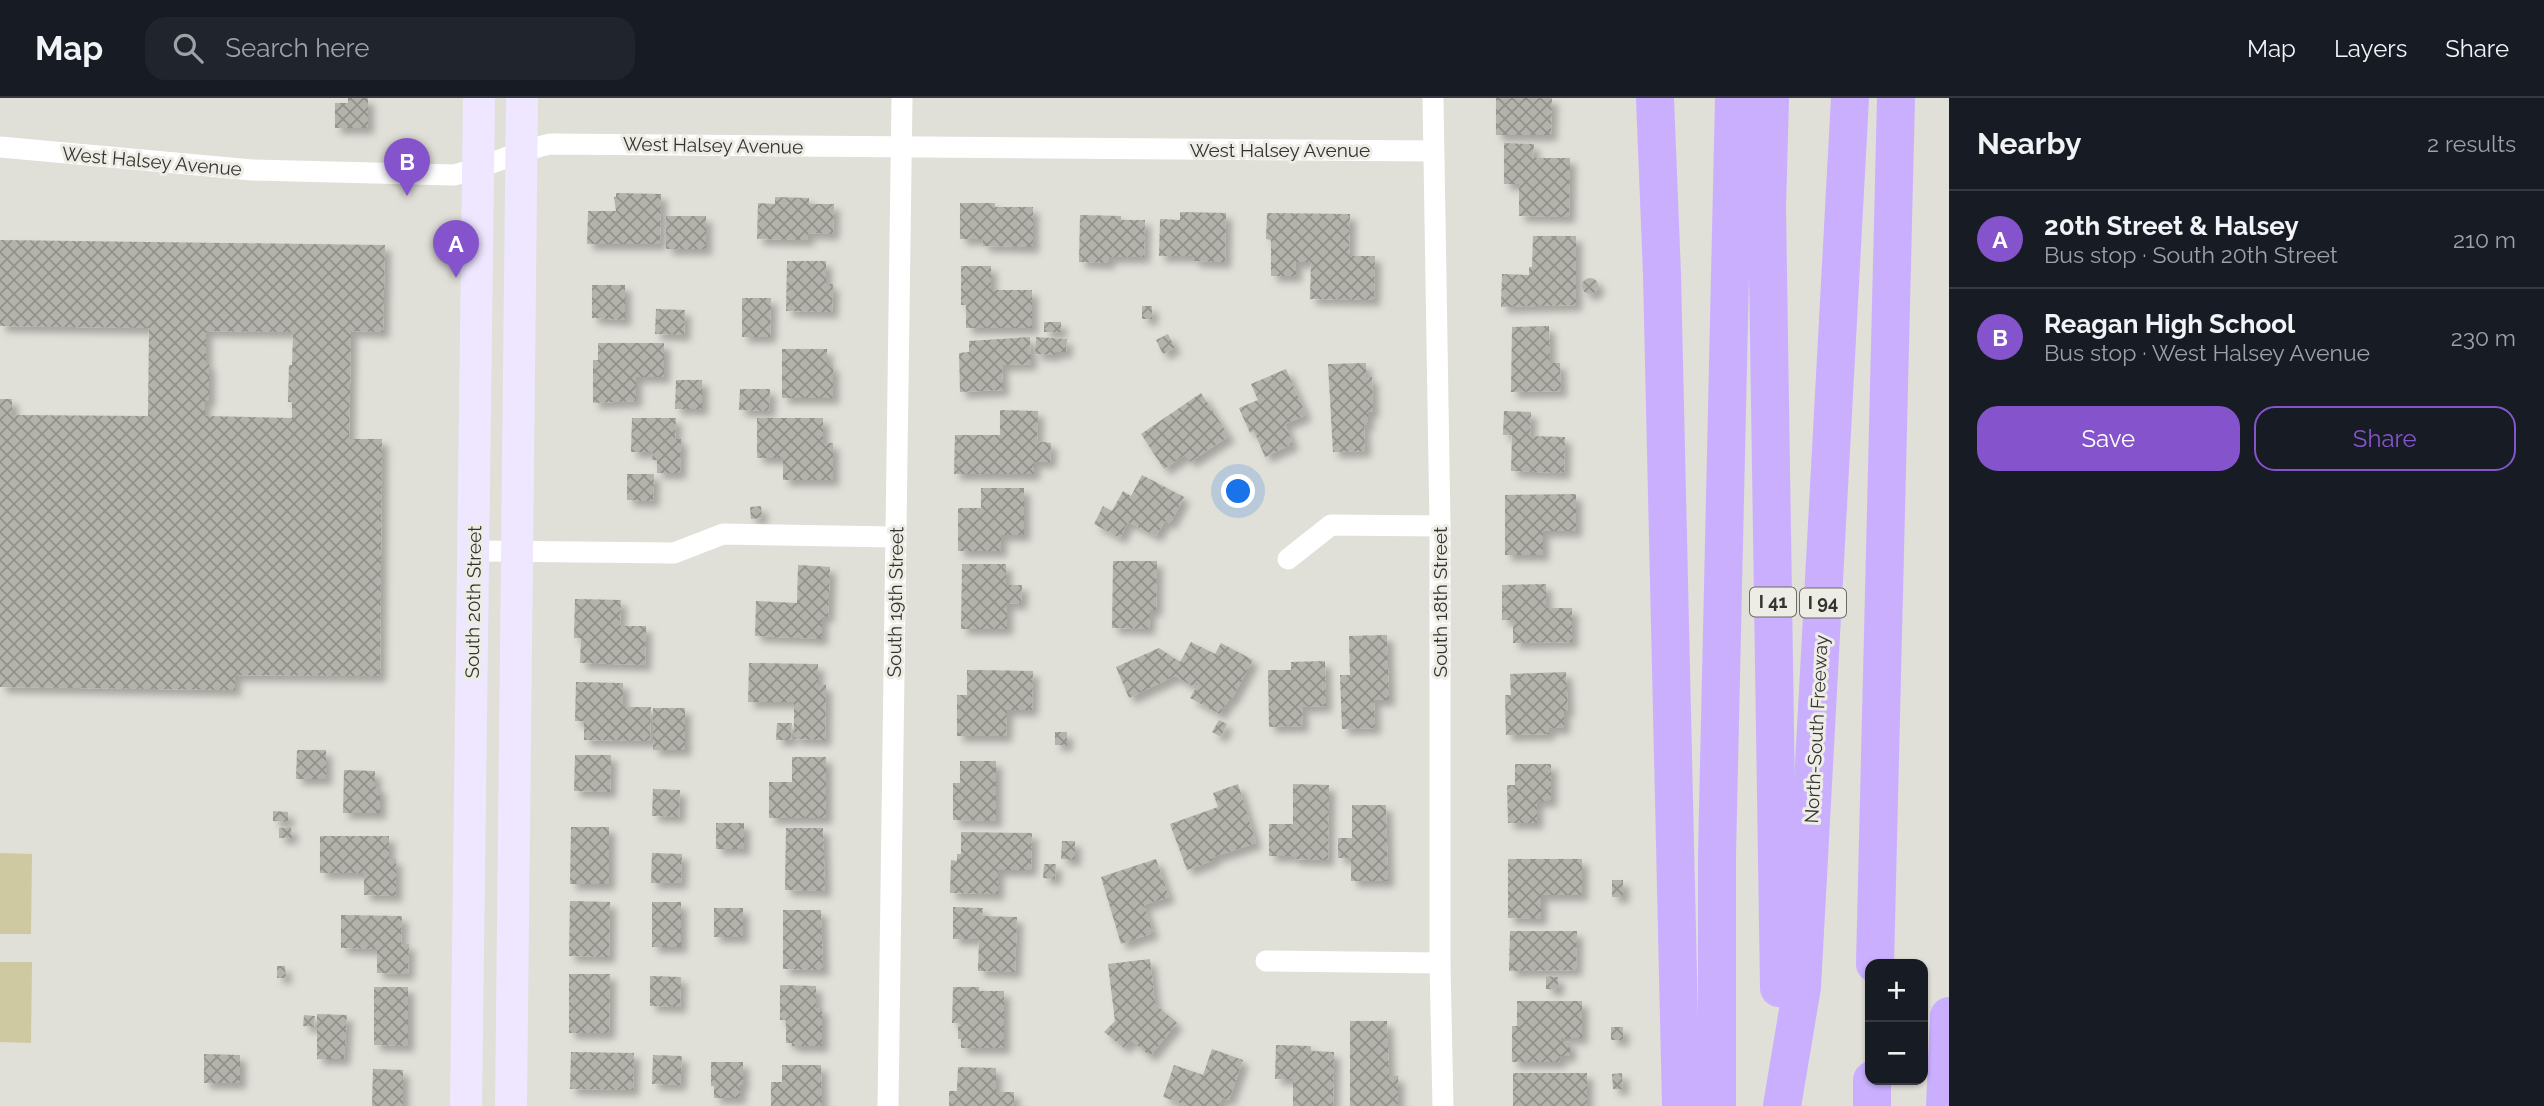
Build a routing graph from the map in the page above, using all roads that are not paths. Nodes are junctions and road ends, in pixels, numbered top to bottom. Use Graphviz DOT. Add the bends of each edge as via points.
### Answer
graph roads {
  1 [pos="478,98"];
  2 [pos="522,98"];
  3 [pos="902,98"];
  4 [pos="1433,98"];
  5 [pos="1655,98"];
  6 [pos="1665,98"];
  7 [pos="1734,98"];
  8 [pos="1770,98"];
  9 [pos="1850,98"];
  10 [pos="1896,98"];
  11 [pos="0,147"];
  12 [pos="901,148"];
  13 [pos="522,150"];
  14 [pos="1433,151"];
  15 [pos="478,169"];
  16 [pos="1662,275"];
  17 [pos="1440,526"];
  18 [pos="896,537"];
  19 [pos="474,551"];
  20 [pos="517,552"];
  21 [pos="1288,559"];
  22 [pos="1875,959"];
  23 [pos="1266,961"];
  24 [pos="1440,963"];
  25 [pos="1949,1016"];
  26 [pos="1872,1085"];
  27 [pos="466,1106"];
  28 [pos="511,1106"];
  29 [pos="888,1106"];
  30 [pos="1443,1106"];
  31 [pos="1681,1106"];
  32 [pos="1717,1106"];
  33 [pos="1782,1106"];
  34 [pos="1872,1106"];
  35 [pos="1945,1106"];
  1 -- 15 [label="street, South 20th Street"];
  2 -- 13 [label="street"];
  3 -- 12 [label="street, South 19th Street"];
  4 -- 14 [label="street, South 18th Street"];
  5 -- 16 [label="highway"];
  6 -- 16 [label="highway"];
  7 -- 32 [label="highway" via="1717,855"];
  8 -- 33 [label="highway, I 41"];
  9 -- 33 [label="highway, North-South Freeway / I 94" via="1802,987"];
  10 -- 22 [label="highway"];
  11 -- 15 [label="street, West Halsey Avenue" via="252,170 454,175"];
  12 -- 13 [label="street, West Halsey Avenue" via="550,144"];
  12 -- 14 [label="street, West Halsey Avenue"];
  12 -- 18 [label="street, South 19th Street"];
  13 -- 15 [label="street, West Halsey Avenue"];
  13 -- 20 [label="street"];
  14 -- 17 [label="street, South 18th Street"];
  15 -- 19 [label="street, South 20th Street"];
  16 -- 31 [label="highway"];
  17 -- 21 [label="street" via="1331,525"];
  17 -- 24 [label="street, South 18th Street"];
  18 -- 20 [label="street" via="723,534 674,553"];
  18 -- 29 [label="street, South 19th Street"];
  19 -- 20 [label="street"];
  19 -- 27 [label="street, South 20th Street"];
  20 -- 28 [label="street"];
  23 -- 24 [label="street"];
  24 -- 30 [label="street, South 18th Street"];
  25 -- 35 [label="highway"];
  26 -- 34 [label="highway"];
}
